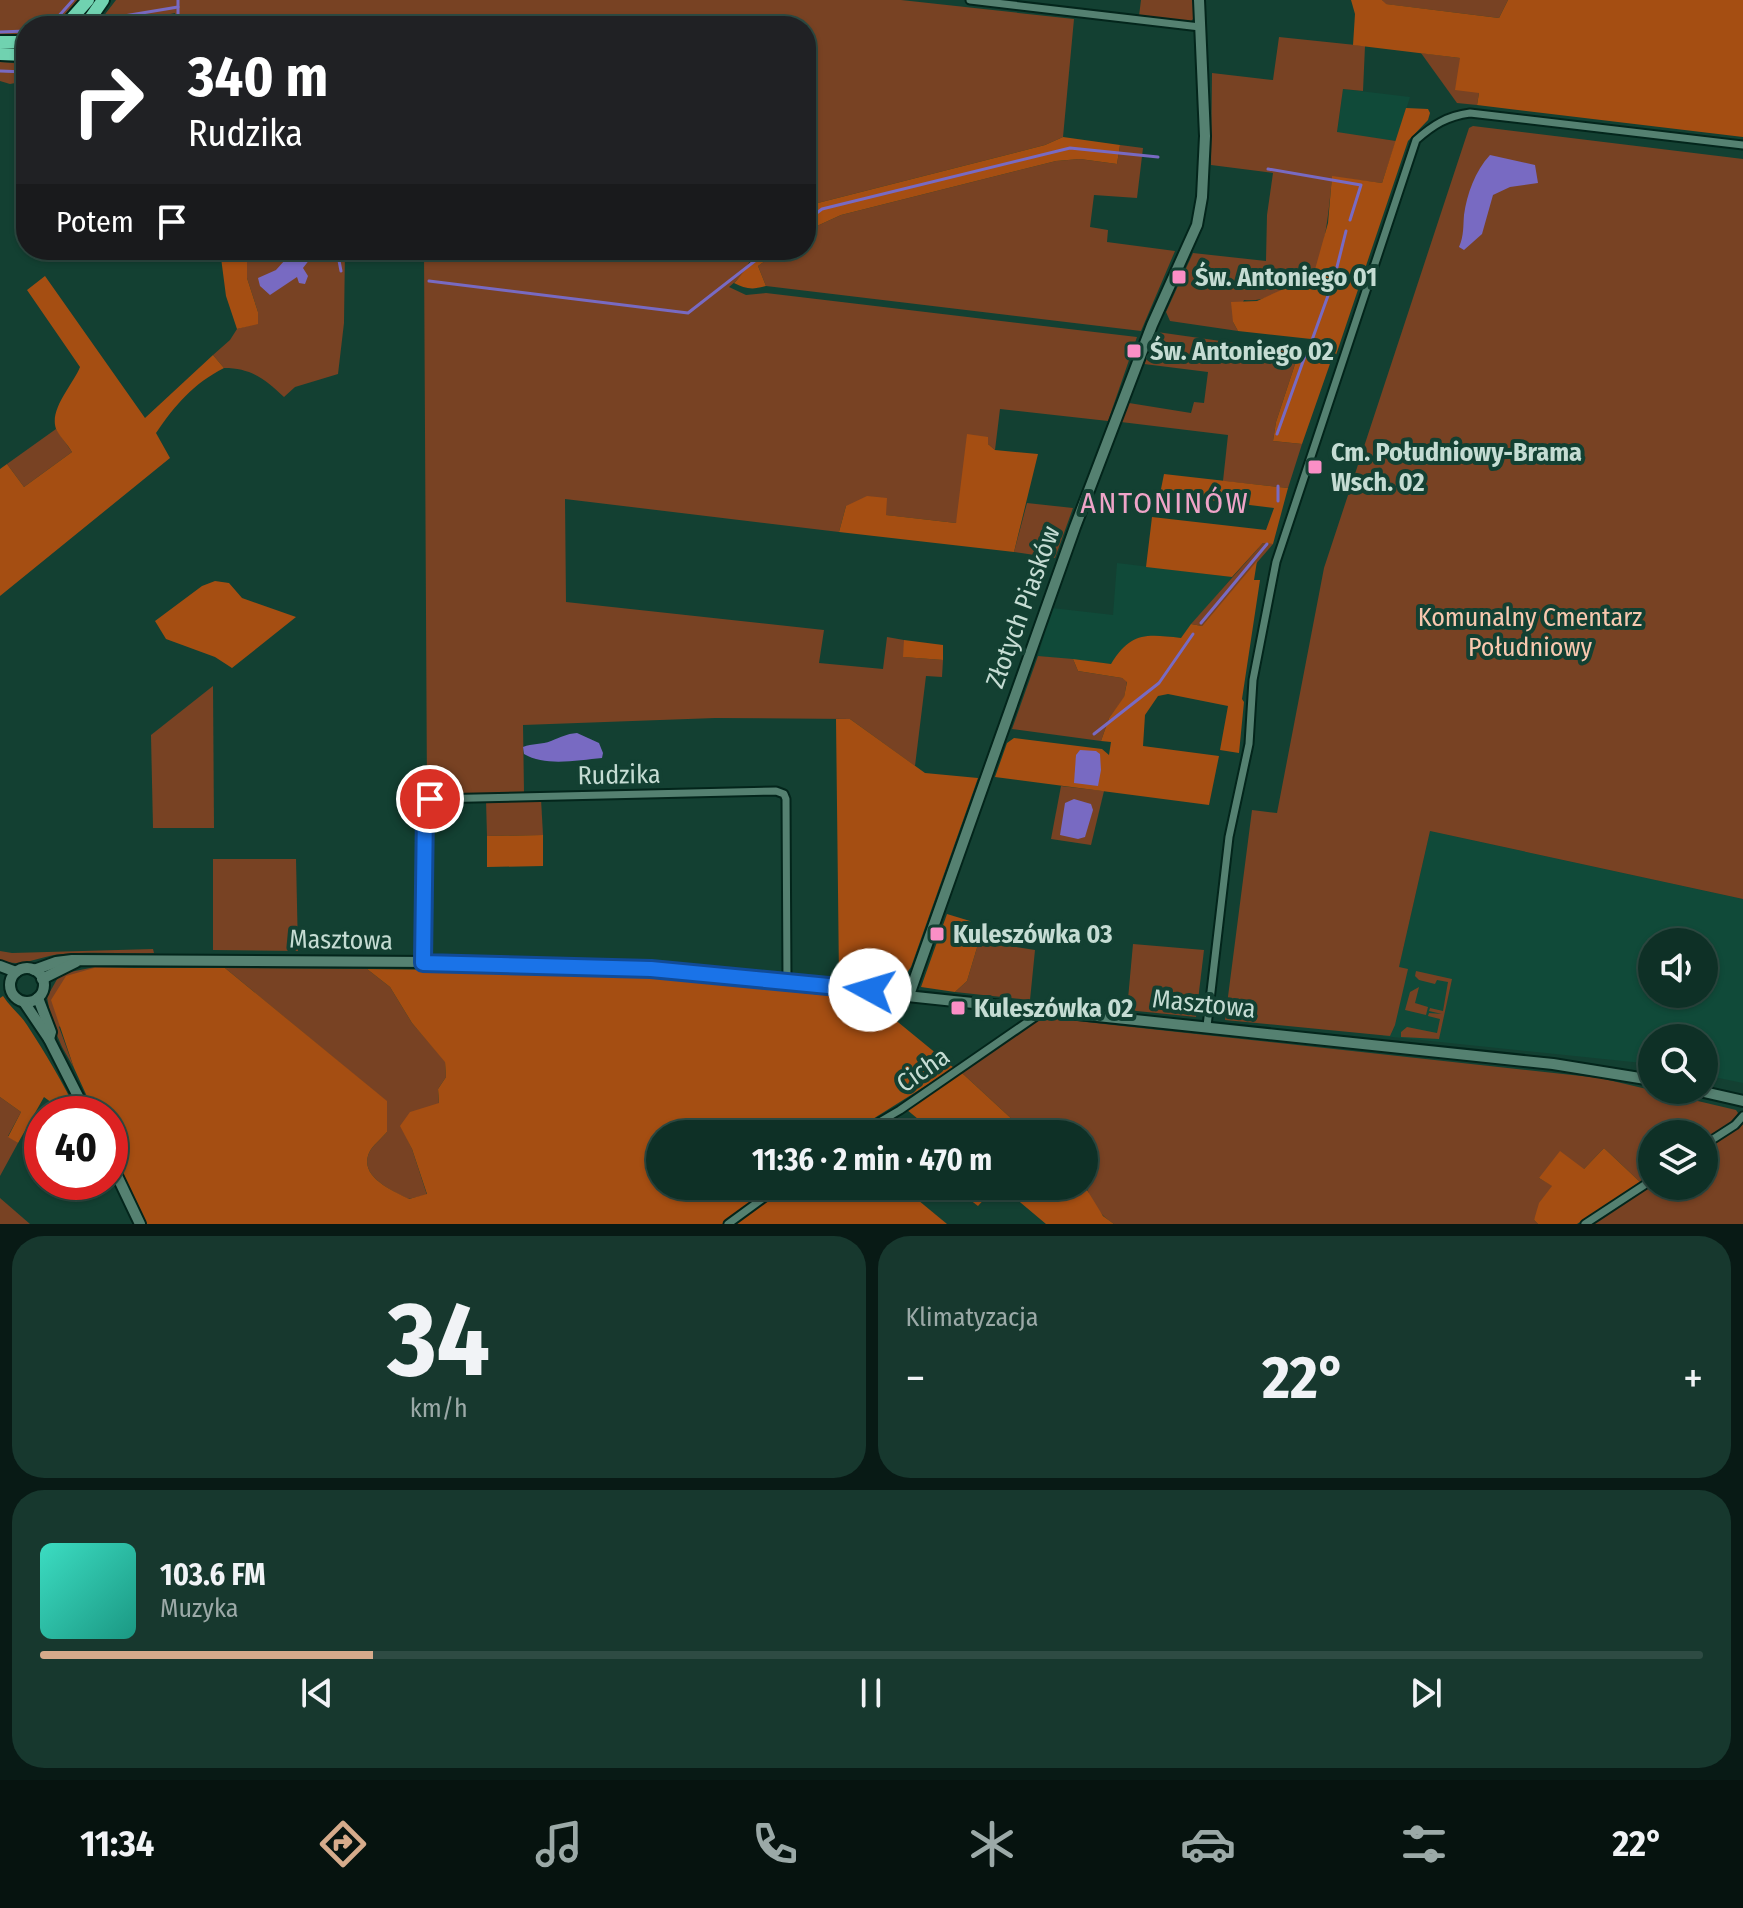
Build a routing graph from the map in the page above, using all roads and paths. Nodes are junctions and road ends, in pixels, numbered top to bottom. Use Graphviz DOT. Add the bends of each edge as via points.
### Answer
graph roads {
  1 [pos="88,0"];
  2 [pos="970,0"];
  3 [pos="1199,0"];
  4 [pos="74,16"];
  5 [pos="1200,27"];
  6 [pos="1743,145"];
  7 [pos="78,961"];
  8 [pos="423,963"];
  9 [pos="0,966"];
  10 [pos="34,970"];
  11 [pos="9,977"];
  12 [pos="42,979"];
  13 [pos="787,982"];
  14 [pos="909,995"];
  15 [pos="38,998"];
  16 [pos="24,1002"];
  17 [pos="1047,1009"];
  18 [pos="1207,1026"];
  19 [pos="49,1039"];
  20 [pos="1638,1078"];
  21 [pos="1718,1095"];
  22 [pos="78,1096"];
  23 [pos="1743,1101"];
  24 [pos="1743,1116"];
  25 [pos="883,1120"];
  26 [pos="1718,1136"];
  27 [pos="1638,1189"];
  28 [pos="128,1199"];
  29 [pos="761,1200"];
  30 [pos="140,1224"];
  31 [pos="728,1224"];
  32 [pos="1585,1224"];
  1 -- 4 [label="highway"];
  2 -- 5 [label="street"];
  3 -- 5 [label="street, Złotych Piasków"];
  5 -- 14 [label="street, Złotych Piasków" via="1205,136 1197,225 1152,325 1075,527"];
  6 -- 18 [label="street" via="1470,113 1436,122 1416,140 1276,562 1253,680 1249,744 1229,837"];
  7 -- 8 [label="street, Masztowa"];
  7 -- 10 [label="street, Masztowa"];
  7 -- 12 [label="street, Masztowa"];
  8 -- 13 [label="street, Masztowa" via="638,968"];
  8 -- 13 [label="street, Rudzika" via="425,809 430,799 780,791 786,799"];
  9 -- 11 [label="street"];
  10 -- 11 [label="street" via="25,968"];
  10 -- 12 [label="street"];
  11 -- 16 [label="street" via="12,994"];
  12 -- 15 [label="street"];
  13 -- 14 [label="street, Masztowa"];
  14 -- 17 [label="street, Masztowa"];
  15 -- 16 [label="street"];
  15 -- 19 [label="street"];
  16 -- 19 [label="street"];
  17 -- 18 [label="street, Masztowa"];
  17 -- 25 [label="street, Cicha"];
  18 -- 20 [label="street, Masztowa"];
  19 -- 22 [label="street"];
  21 -- 23 [label="street"];
  24 -- 26 [label="street"];
  27 -- 32 [label="street"];
  28 -- 30 [label="street"];
  29 -- 31 [label="street"];
}
